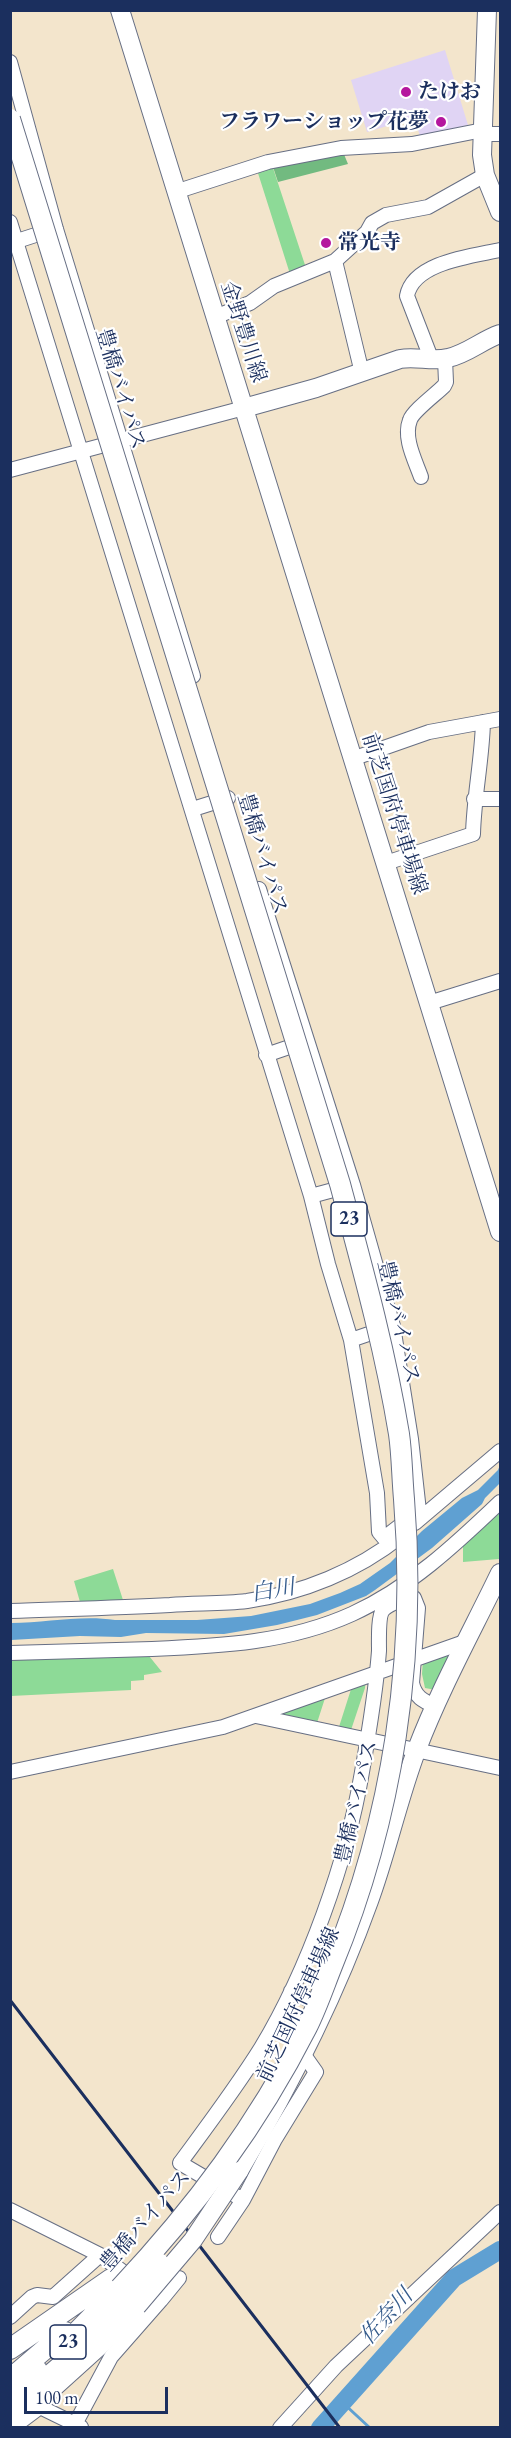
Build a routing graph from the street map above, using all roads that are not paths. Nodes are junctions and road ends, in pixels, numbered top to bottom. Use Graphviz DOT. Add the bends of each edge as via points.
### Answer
graph roads {
  1 [pos="120,10"];
  2 [pos="487,10"];
  3 [pos="10,62"];
  4 [pos="10,119"];
  5 [pos="489,132"];
  6 [pos="10,144"];
  7 [pos="485,175"];
  8 [pos="175,192"];
  9 [pos="501,212"];
  10 [pos="10,222"];
  11 [pos="56,229"];
  12 [pos="17,241"];
  13 [pos="501,250"];
  14 [pos="334,261"];
  15 [pos="215,317"];
  16 [pos="501,334"];
  17 [pos="438,359"];
  18 [pos="362,373"];
  19 [pos="244,408"];
  20 [pos="121,440"];
  21 [pos="82,451"];
  22 [pos="10,470"];
  23 [pos="421,477"];
  24 [pos="501,719"];
  25 [pos="483,722"];
  26 [pos="352,759"];
  27 [pos="229,797"];
  28 [pos="474,799"];
  29 [pos="501,799"];
  30 [pos="193,809"];
  31 [pos="386,863"];
  32 [pos="501,981"];
  33 [pos="429,1003"];
  34 [pos="307,1041"];
  35 [pos="266,1054"];
  36 [pos="353,1185"];
  37 [pos="311,1196"];
  38 [pos="501,1232"];
  39 [pos="393,1326"];
  40 [pos="351,1340"];
  41 [pos="501,1451"];
  42 [pos="417,1481"];
  43 [pos="377,1493"];
  44 [pos="501,1502"];
  45 [pos="501,1573"];
  46 [pos="10,1611"];
  47 [pos="467,1641"];
  48 [pos="10,1653"];
  49 [pos="414,1659"];
  50 [pos="378,1672"];
  51 [pos="435,1706"];
  52 [pos="255,1716"];
  53 [pos="367,1739"];
  54 [pos="416,1751"];
  55 [pos="501,1768"];
  56 [pos="10,1772"];
  57 [pos="291,1991"];
  58 [pos="321,2005"];
  59 [pos="304,2055"];
  60 [pos="243,2200"];
  61 [pos="10,2210"];
  62 [pos="501,2212"];
  63 [pos="218,2236"];
  64 [pos="100,2255"];
  65 [pos="179,2278"];
  66 [pos="123,2291"];
  67 [pos="161,2300"];
  68 [pos="10,2317"];
  69 [pos="10,2349"];
  70 [pos="10,2379"];
  71 [pos="10,2390"];
  72 [pos="29,2404"];
  73 [pos="77,2426"];
  74 [pos="10,2427"];
  75 [pos="280,2427"];
  1 -- 8 [label="main road, 金野豊川線"];
  2 -- 5 [label="main road"];
  3 -- 11 [label="street"];
  4 -- 58 [label="highway, 豊橋バイパス / 23, bridge" via="340,1184 371,1302 399,1435 408,1596 404,1682 394,1758 359,1894"];
  5 -- 7 [label="main road"];
  5 -- 8 [label="street" via="412,144 340,148 227,174"];
  6 -- 66 [label="highway, 豊橋バイパス / 23" via="334,1186 365,1301 392,1434 401,1533 397,1681 387,1757 340,1931 298,2024 259,2097 216,2166"];
  7 -- 9 [label="main road"];
  7 -- 14 [label="street" via="428,207 386,215 372,223"];
  8 -- 15 [label="main road, 金野豊川線"];
  10 -- 12 [label="street"];
  11 -- 12 [label="street"];
  11 -- 20 [label="street"];
  12 -- 21 [label="street"];
  13 -- 17 [label="street" via="445,263 425,271 412,283 407,296"];
  14 -- 15 [label="street"];
  14 -- 18 [label="street"];
  15 -- 19 [label="main road, 金野豊川線"];
  16 -- 17 [label="main road, 金野豊川線" via="461,355"];
  17 -- 18 [label="main road, 金野豊川線" via="410,357"];
  17 -- 23 [label="street" via="446,382 410,420 408,433"];
  18 -- 19 [label="main road, 金野豊川線"];
  19 -- 20 [label="street"];
  19 -- 26 [label="main road, 前芝国府停車場線"];
  20 -- 21 [label="street"];
  20 -- 27 [label="street"];
  21 -- 22 [label="street"];
  21 -- 30 [label="street"];
  24 -- 25 [label="street"];
  25 -- 26 [label="street" via="429,732"];
  25 -- 28 [label="street"];
  26 -- 31 [label="main road, 前芝国府停車場線"];
  27 -- 30 [label="street"];
  27 -- 34 [label="street"];
  28 -- 29 [label="street"];
  28 -- 31 [label="street" via="473,834"];
  30 -- 35 [label="street"];
  31 -- 33 [label="main road, 前芝国府停車場線"];
  32 -- 33 [label="street"];
  33 -- 38 [label="main road, 前芝国府停車場線"];
  34 -- 35 [label="street"];
  34 -- 36 [label="street"];
  35 -- 37 [label="street"];
  36 -- 37 [label="street"];
  36 -- 39 [label="street"];
  37 -- 40 [label="street"];
  39 -- 40 [label="street"];
  39 -- 42 [label="street"];
  40 -- 43 [label="street"];
  41 -- 46 [label="street" via="385,1548 338,1576 296,1590 247,1601"];
  42 -- 43 [label="street"];
  42 -- 43 [label="street" via="419,1511 384,1538 378,1532"];
  44 -- 48 [label="street" via="411,1579 354,1613 306,1631 238,1644"];
  45 -- 47 [label="main road, 前芝国府停車場線"];
  47 -- 49 [label="street"];
  47 -- 51 [label="main road, 前芝国府停車場線"];
  49 -- 50 [label="street"];
  49 -- 50 [label="street" via="418,1608 411,1596 389,1605 381,1614"];
  49 -- 51 [label="street" via="414,1690 421,1700"];
  50 -- 52 [label="street"];
  50 -- 53 [label="street"];
  51 -- 54 [label="main road, 前芝国府停車場線"];
  52 -- 53 [label="street"];
  52 -- 56 [label="street"];
  53 -- 54 [label="street"];
  53 -- 57 [label="street" via="341,1861"];
  54 -- 55 [label="street"];
  54 -- 58 [label="main road, 前芝国府停車場線" via="370,1898 347,1959"];
  57 -- 58 [label="street"];
  57 -- 60 [label="street" via="233,2091 180,2163"];
  58 -- 59 [label="main road, 前芝国府停車場線"];
  58 -- 66 [label="highway, 豊橋バイパス / 23, bridge" via="218,2173"];
  59 -- 60 [label="street" via="316,2072"];
  59 -- 66 [label="main road, 前芝国府停車場線, bridge" via="239,2171 193,2240"];
  60 -- 63 [label="street"];
  61 -- 64 [label="street"];
  62 -- 75 [label="street" via="336,2366"];
  64 -- 67 [label="street"];
  64 -- 68 [label="street" via="53,2297 32,2297"];
  65 -- 67 [label="street"];
  66 -- 69 [label="highway"];
  66 -- 70 [label="highway, 豊橋バイパス / 23"];
  66 -- 71 [label="highway, 豊橋バイパス / 23"];
  66 -- 72 [label="highway" via="78,2350"];
  66 -- 72 [label="main road, 前芝国府停車場線" via="104,2342"];
  67 -- 73 [label="street" via="111,2357"];
  72 -- 73 [label="street"];
  72 -- 74 [label="main road, 前芝国府停車場線"];
}
